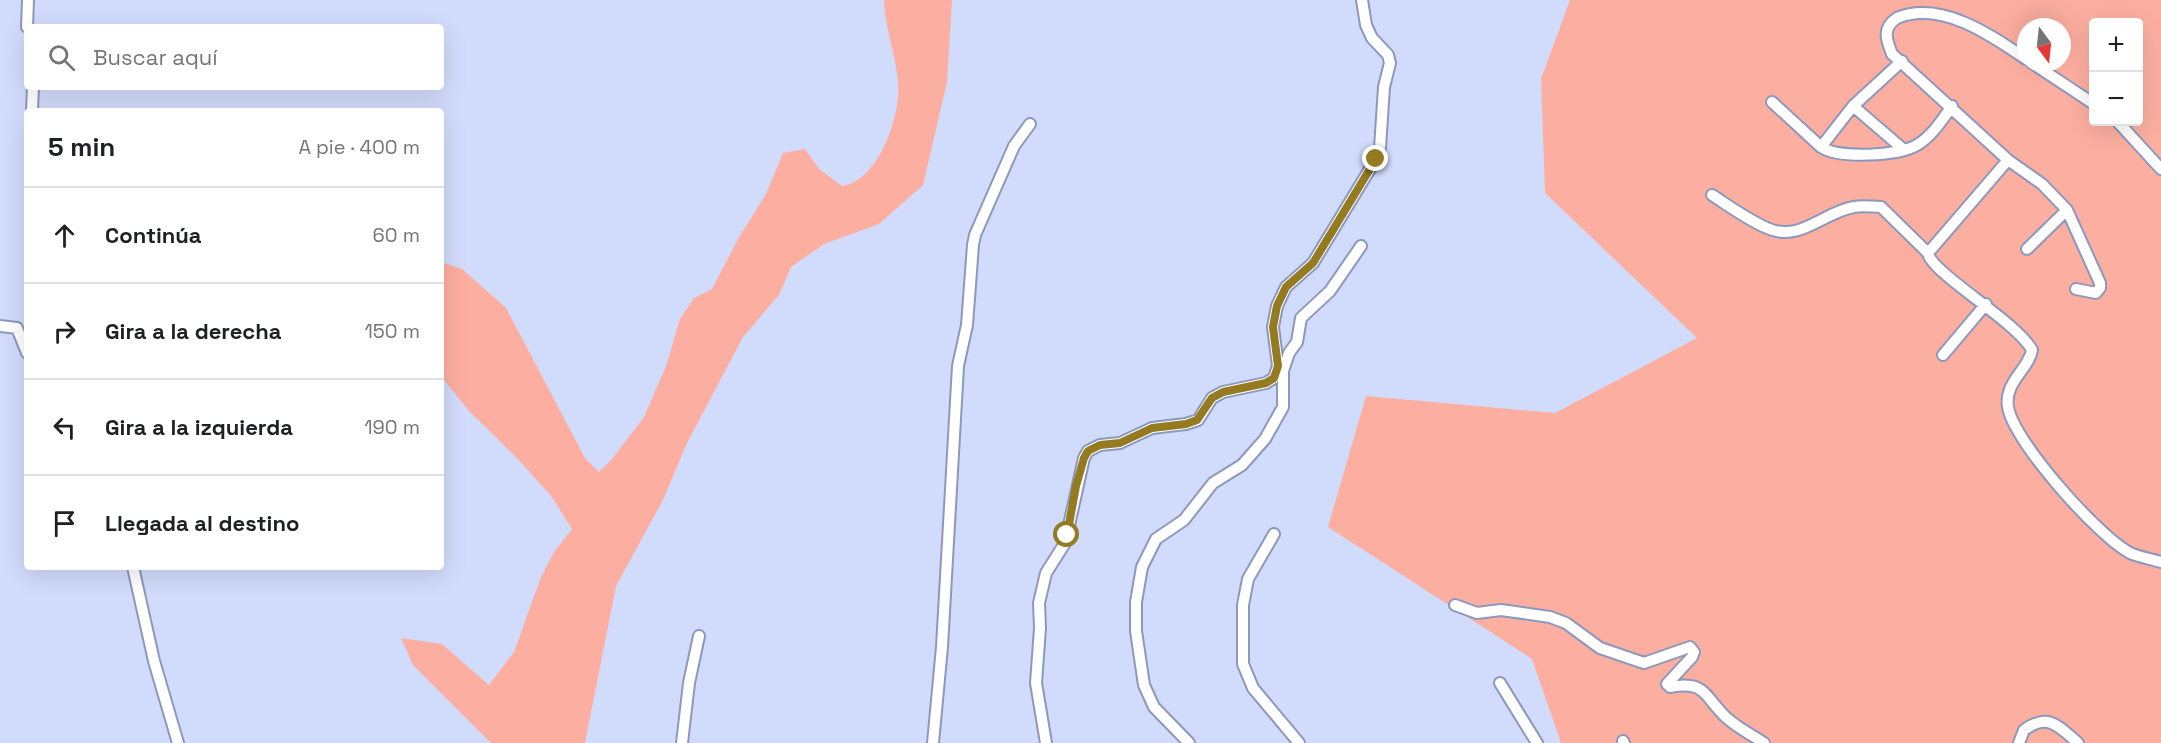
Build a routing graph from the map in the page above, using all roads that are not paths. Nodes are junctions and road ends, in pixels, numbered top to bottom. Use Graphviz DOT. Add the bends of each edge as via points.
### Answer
graph roads {
  1 [pos="28,0"];
  2 [pos="1362,0"];
  3 [pos="27,24"];
  4 [pos="2017,53"];
  5 [pos="1902,61"];
  6 [pos="2046,72"];
  7 [pos="33,90"];
  8 [pos="2089,101"];
  9 [pos="1772,102"];
  10 [pos="1853,106"];
  11 [pos="1952,106"];
  12 [pos="32,108"];
  13 [pos="1030,124"];
  14 [pos="2122,126"];
  15 [pos="1821,147"];
  16 [pos="1903,149"];
  17 [pos="2008,160"];
  18 [pos="2161,169"];
  19 [pos="1712,195"];
  20 [pos="2067,210"];
  21 [pos="1361,246"];
  22 [pos="2027,249"];
  23 [pos="1928,253"];
  24 [pos="2076,289"];
  25 [pos="1986,304"];
  26 [pos="0,326"];
  27 [pos="24,346"];
  28 [pos="1943,355"];
  29 [pos="1279,374"];
  30 [pos="1274,534"];
  31 [pos="2161,562"];
  32 [pos="134,570"];
  33 [pos="1455,605"];
  34 [pos="699,636"];
  35 [pos="1500,683"];
  36 [pos="178,743"];
  37 [pos="682,743"];
  38 [pos="933,743"];
  39 [pos="1046,743"];
  40 [pos="1189,743"];
  41 [pos="1299,743"];
  42 [pos="1537,743"];
  43 [pos="1764,743"];
  44 [pos="2019,743"];
  45 [pos="2078,743"];
  1 -- 3 [label="street"];
  2 -- 29 [label="street" via="1366,25 1390,63 1384,87 1380,148 1313,263 1286,287 1277,306 1273,327"];
  4 -- 5 [label="street" via="1976,25 1952,14 1922,9 1889,24 1887,42 1892,54"];
  5 -- 10 [label="street"];
  5 -- 11 [label="street"];
  6 -- 8 [label="street"];
  7 -- 12 [label="street"];
  9 -- 15 [label="street"];
  10 -- 15 [label="street"];
  10 -- 16 [label="street"];
  11 -- 16 [label="street" via="1927,138 1915,147"];
  11 -- 17 [label="street"];
  13 -- 38 [label="street" via="1014,146 973,245 967,325 958,366"];
  14 -- 18 [label="street"];
  15 -- 16 [label="street" via="1828,152 1849,154"];
  17 -- 20 [label="street" via="2042,184"];
  17 -- 23 [label="street"];
  19 -- 23 [label="street" via="1768,229 1783,232 1807,228 1853,207 1881,207"];
  20 -- 22 [label="street"];
  20 -- 24 [label="street" via="2100,283 2096,293"];
  21 -- 29 [label="street" via="1330,291 1301,318 1299,338"];
  23 -- 25 [label="street" via="1929,260 1955,283"];
  25 -- 28 [label="street"];
  25 -- 31 [label="street" via="2032,350 2008,392 2008,408 2018,433 2081,512 2112,541 2131,553"];
  26 -- 27 [label="street" via="17,328"];
  29 -- 39 [label="street" via="1266,383 1212,398 1197,420 1152,428 1120,443 1088,451 1065,543 1046,573 1039,603 1036,682"];
  29 -- 40 [label="street" via="1283,407 1265,439 1242,465 1212,483 1184,520 1156,539 1142,567 1136,631 1144,685 1154,706"];
  30 -- 41 [label="street" via="1248,579 1243,605 1243,664 1253,688"];
  32 -- 36 [label="street"];
  33 -- 43 [label="street" via="1477,613 1501,610 1550,617 1566,623 1600,648 1644,663 1690,647 1692,657 1667,684 1705,690 1727,718"];
  34 -- 37 [label="street"];
  35 -- 42 [label="street"];
  44 -- 45 [label="street" via="2024,730 2043,721 2052,721"];
}
